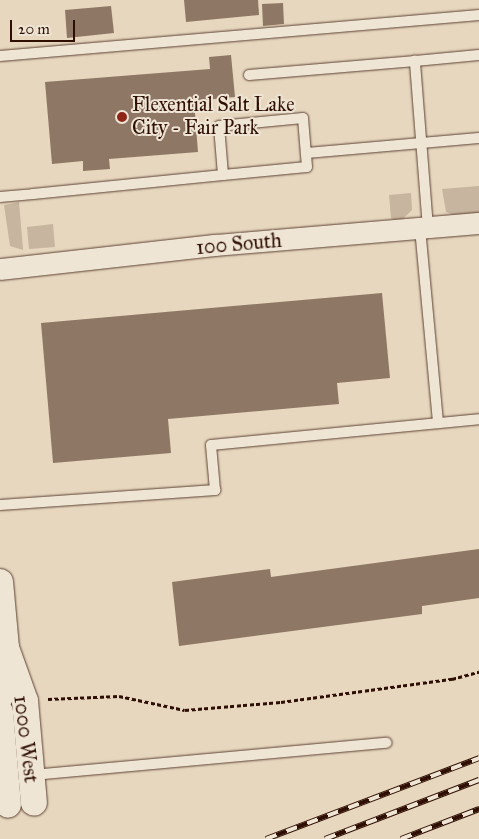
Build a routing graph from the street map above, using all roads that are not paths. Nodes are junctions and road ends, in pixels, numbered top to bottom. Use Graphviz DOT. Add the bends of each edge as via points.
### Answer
graph roads {
  1 [pos="479,15"];
  2 [pos="479,55"];
  3 [pos="0,56"];
  4 [pos="415,61"];
  5 [pos="250,75"];
  6 [pos="479,138"];
  7 [pos="421,143"];
  8 [pos="306,153"];
  9 [pos="223,175"];
  10 [pos="0,197"];
  11 [pos="479,224"];
  12 [pos="424,228"];
  13 [pos="0,269"];
  14 [pos="479,420"];
  15 [pos="438,423"];
  16 [pos="0,505"];
  17 [pos="0,582"];
  18 [pos="3,649"];
  19 [pos="0,698"];
  20 [pos="0,712"];
  21 [pos="387,743"];
  22 [pos="19,776"];
  23 [pos="17,804"];
  1 -- 3 [label="lane"];
  2 -- 4 [label="lane"];
  4 -- 5 [label="lane"];
  4 -- 7 [label="lane"];
  6 -- 7 [label="lane"];
  7 -- 8 [label="lane"];
  7 -- 12 [label="lane"];
  8 -- 9 [label="lane" via="307,167"];
  8 -- 9 [label="lane" via="303,118 219,126"];
  9 -- 10 [label="lane"];
  11 -- 12 [label="street, 100 South"];
  12 -- 13 [label="street, 100 South" via="215,245"];
  12 -- 15 [label="lane"];
  14 -- 15 [label="lane"];
  15 -- 16 [label="lane" via="211,445 215,490"];
  17 -- 18 [label="street, 1000 West"];
  18 -- 19 [label="street, 1000 West"];
  18 -- 22 [label="street, 1000 West" via="25,701"];
  20 -- 22 [label="street, 1000 West"];
  21 -- 22 [label="lane"];
  22 -- 23 [label="street, 1000 West"];
}
